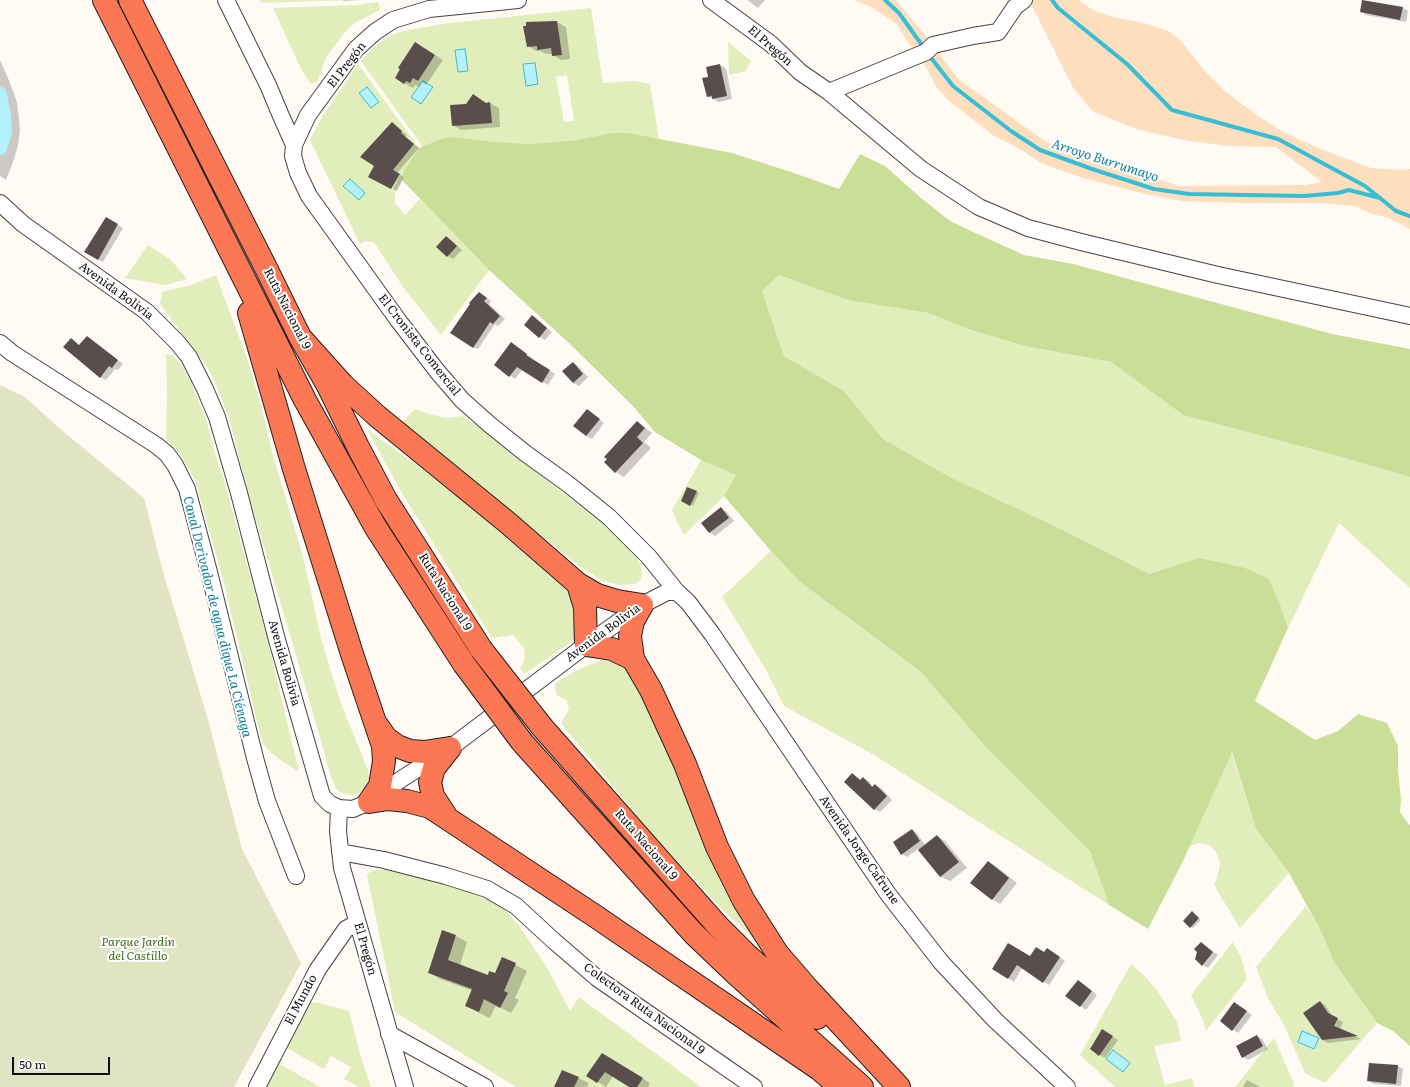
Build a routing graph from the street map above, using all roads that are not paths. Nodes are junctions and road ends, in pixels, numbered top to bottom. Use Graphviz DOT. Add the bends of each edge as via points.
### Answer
graph roads {
  1 [pos="104,0"];
  2 [pos="130,0"];
  3 [pos="226,0"];
  4 [pos="518,0"];
  5 [pos="712,0"];
  6 [pos="1024,0"];
  7 [pos="829,92"];
  8 [pos="294,145"];
  9 [pos="0,203"];
  10 [pos="232,254"];
  11 [pos="1410,316"];
  12 [pos="300,337"];
  13 [pos="0,343"];
  14 [pos="578,584"];
  15 [pos="676,592"];
  16 [pos="642,605"];
  17 [pos="586,644"];
  18 [pos="633,659"];
  19 [pos="373,719"];
  20 [pos="450,748"];
  21 [pos="369,802"];
  22 [pos="340,808"];
  23 [pos="447,818"];
  24 [pos="340,852"];
  25 [pos="296,876"];
  26 [pos="357,922"];
  27 [pos="390,1034"];
  28 [pos="257,1087"];
  29 [pos="405,1087"];
  30 [pos="485,1087"];
  31 [pos="754,1087"];
  32 [pos="840,1087"];
  33 [pos="862,1087"];
  34 [pos="893,1087"];
  35 [pos="899,1087"];
  36 [pos="1067,1087"];
  1 -- 10 [label="highway, Ruta Nacional 9"];
  2 -- 12 [label="highway, Ruta Nacional 9"];
  3 -- 8 [label="street"];
  4 -- 8 [label="street, El Pregón" via="429,9 393,20 375,32 356,50 308,115"];
  5 -- 7 [label="street, El Pregón" via="771,44 800,72"];
  6 -- 7 [label="street" via="1015,7 998,32 933,45 926,52"];
  7 -- 11 [label="street, El Pregón" via="921,169 979,207 1028,228 1218,275"];
  8 -- 15 [label="street, El Cronista Comercial" via="293,156 298,174 310,196 437,371 462,400 489,424 609,517 649,557"];
  9 -- 22 [label="street, Avenida Bolivia" via="23,224 147,312 189,357 217,417 322,796 330,804"];
  10 -- 19 [label="highway" via="234,274 254,326 294,470"];
  10 -- 33 [label="highway, Ruta Nacional 9, bridge" via="305,400 372,521 464,664 522,742 694,934"];
  12 -- 14 [label="highway" via="343,385 377,416"];
  12 -- 34 [label="highway, Ruta Nacional 9, bridge" via="386,500 481,649 542,727 747,955"];
  13 -- 25 [label="street" via="156,445 175,465 187,489 267,801"];
  14 -- 16 [label="highway" via="597,596"];
  14 -- 17 [label="highway" via="585,607"];
  15 -- 16 [label="street, Avenida Bolivia" via="667,592"];
  15 -- 36 [label="street, Avenida Jorge Cafrune" via="688,602 712,634 888,894 941,962 995,1020"];
  16 -- 17 [label="street, Avenida Bolivia"];
  16 -- 18 [label="highway" via="633,621 630,636"];
  17 -- 18 [label="highway" via="612,649"];
  17 -- 20 [label="street, Avenida Bolivia"];
  18 -- 35 [label="highway" via="651,690 685,764 717,846 744,901 777,953"];
  19 -- 20 [label="highway" via="386,738 410,751 424,752"];
  19 -- 21 [label="highway" via="384,761 380,786"];
  20 -- 21 [label="street, Avenida Bolivia"];
  20 -- 23 [label="highway" via="434,768 430,782 432,796"];
  21 -- 22 [label="street, Avenida Bolivia" via="354,809"];
  21 -- 23 [label="highway" via="388,799 407,801 430,807"];
  22 -- 24 [label="street, El Pregón"];
  23 -- 32 [label="highway" via="819,1069"];
  24 -- 26 [label="street, El Pregón"];
  24 -- 31 [label="street, Colectora Ruta Nacional 9" via="384,860 487,888 516,906 597,978"];
  26 -- 27 [label="street, El Pregón"];
  26 -- 28 [label="street, El Mundo" via="346,929 318,969"];
  27 -- 29 [label="street, El Pregón"];
  27 -- 30 [label="street"];
}
